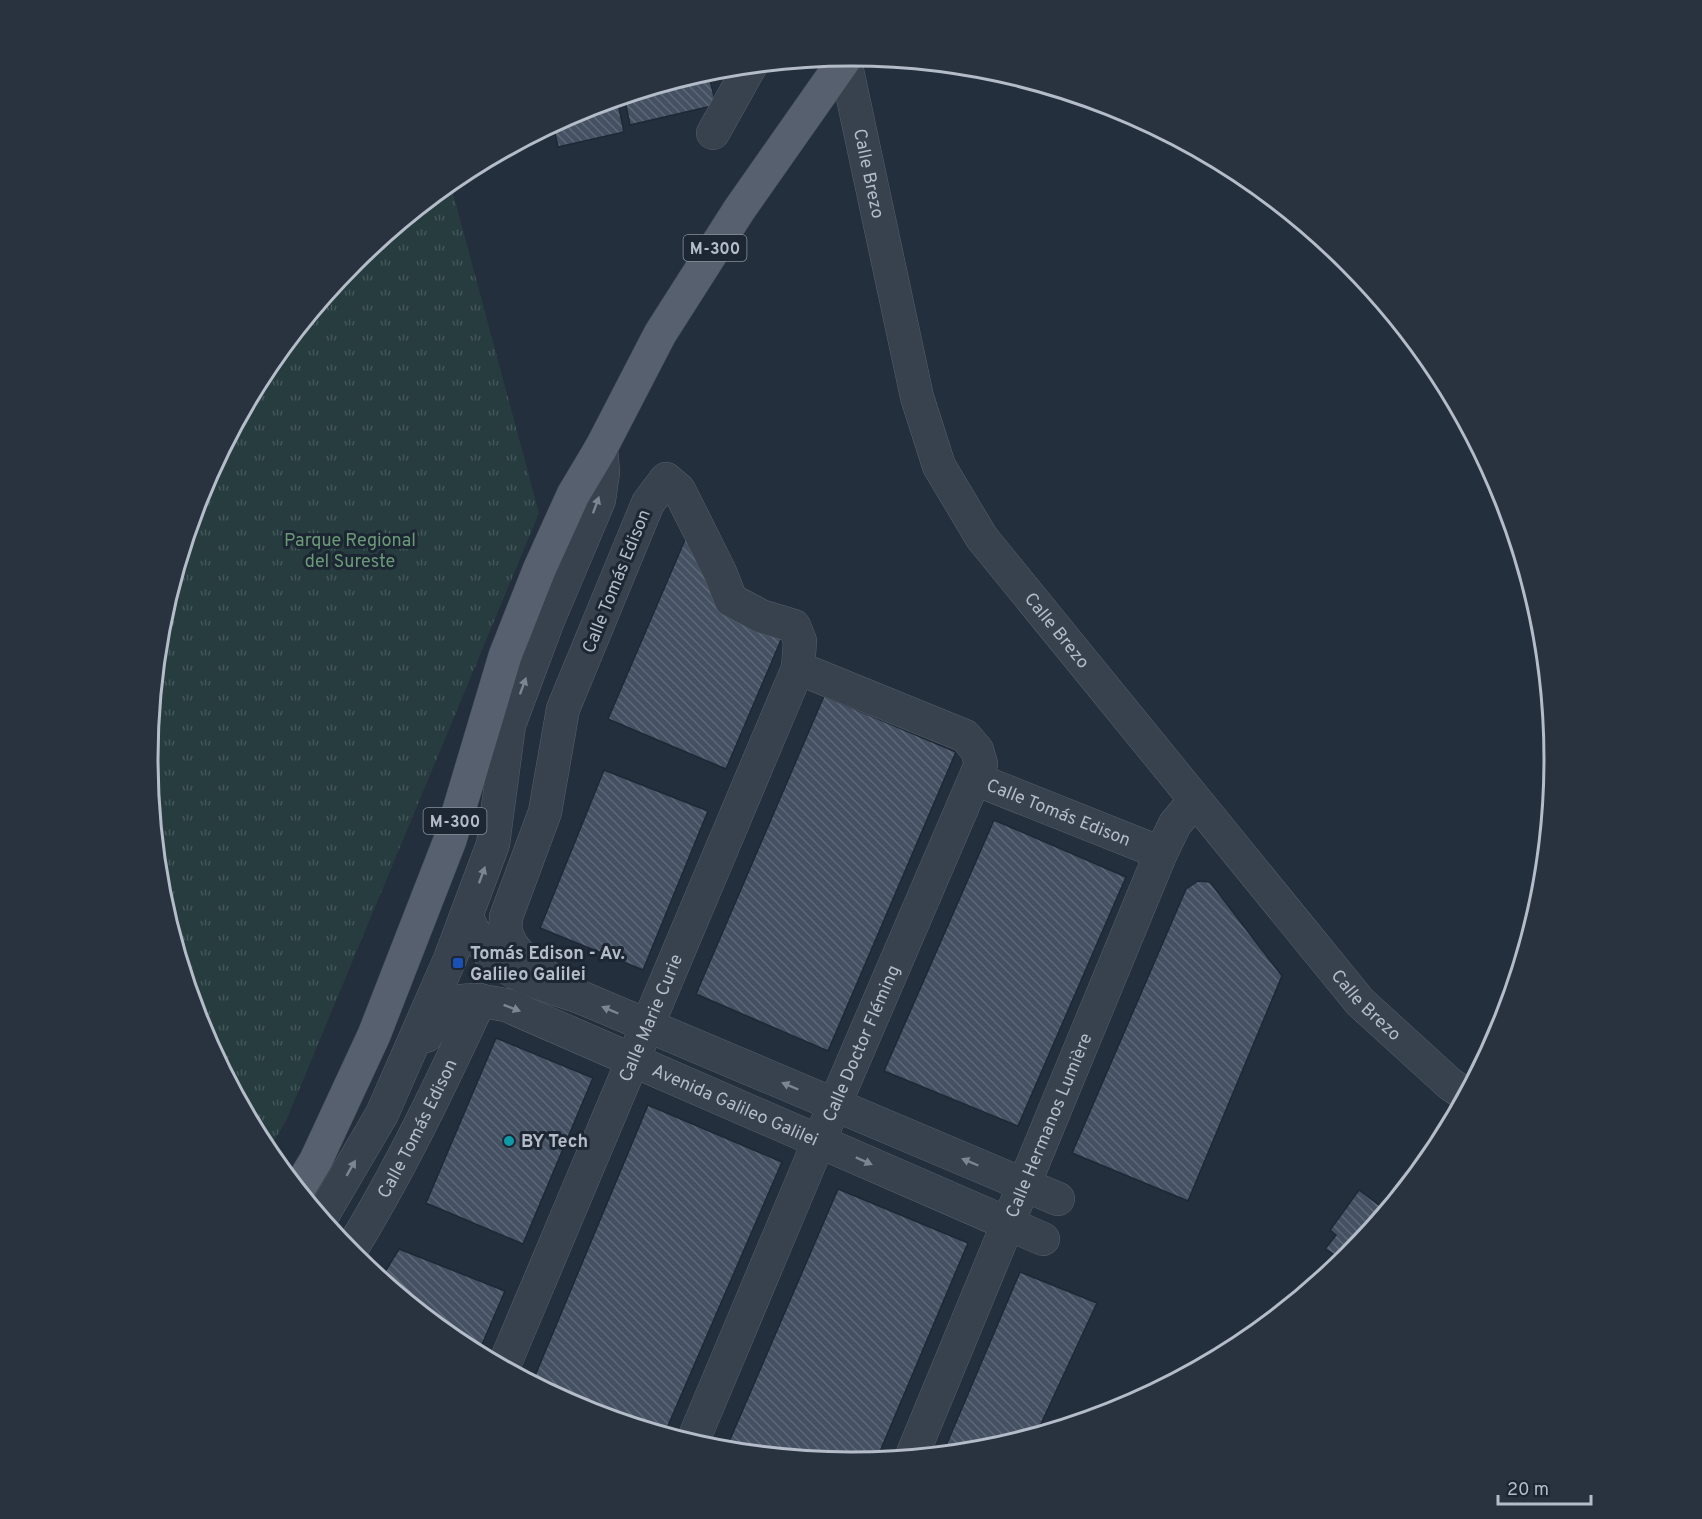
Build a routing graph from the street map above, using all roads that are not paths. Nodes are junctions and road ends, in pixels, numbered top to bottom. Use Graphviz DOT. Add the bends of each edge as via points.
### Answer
graph roads {
  1 [pos="840,66"];
  2 [pos="848,66"];
  3 [pos="746,74"];
  4 [pos="713,133"];
  5 [pos="601,448"];
  6 [pos="798,669"];
  7 [pos="975,779"];
  8 [pos="1195,800"];
  9 [pos="1161,853"];
  10 [pos="466,916"];
  11 [pos="580,998"];
  12 [pos="480,1000"];
  13 [pos="648,1026"];
  14 [pos="634,1061"];
  15 [pos="394,1087"];
  16 [pos="1460,1091"];
  17 [pos="836,1105"];
  18 [pos="819,1141"];
  19 [pos="302,1183"];
  20 [pos="1024,1184"];
  21 [pos="1058,1199"];
  22 [pos="325,1211"];
  23 [pos="1008,1224"];
  24 [pos="1043,1239"];
  25 [pos="355,1244"];
  26 [pos="506,1361"];
  27 [pos="695,1435"];
  28 [pos="914,1450"];
  1 -- 5 [label="main road, M-300" via="739,210 660,334"];
  2 -- 8 [label="street, Calle Brezo" via="916,397 939,466 982,538"];
  3 -- 4 [label="street"];
  10 -- 5 [label="street, one-way" via="493,844 509,725 599,500"];
  5 -- 19 [label="main road, M-300" via="573,495 539,570 505,656 450,840 374,1035"];
  6 -- 7 [label="street, Calle Tomás Edison" via="965,736 978,750 981,764"];
  6 -- 11 [label="street, Calle Tomás Edison" via="800,641 795,626 761,616 731,600 679,490 666,479 648,503 563,709 545,812 506,917 506,932 515,949 538,971"];
  6 -- 13 [label="street, Calle Marie Curie"];
  7 -- 9 [label="street, Calle Tomás Edison"];
  7 -- 17 [label="street, Calle Doctor Fléming"];
  8 -- 9 [label="street, Calle Hermanos Lumière" via="1175,824"];
  8 -- 16 [label="street, Calle Brezo" via="1360,1002"];
  9 -- 20 [label="street, Calle Hermanos Lumière"];
  10 -- 11 [label="street, Avenida Galileo Galilei" via="474,935 495,960 513,972"];
  10 -- 15 [label="street"];
  13 -- 11 [label="street, Avenida Galileo Galilei, one-way"];
  12 -- 14 [label="street, Avenida Galileo Galilei, one-way" via="506,1005"];
  12 -- 15 [label="street, Avenida Galileo Galilei" via="449,1005"];
  12 -- 25 [label="street, Calle Tomás Edison" via="389,1186"];
  13 -- 14 [label="street, Calle Marie Curie"];
  17 -- 13 [label="street, Avenida Galileo Galilei, one-way"];
  14 -- 18 [label="street, Avenida Galileo Galilei"];
  14 -- 26 [label="street, Calle Marie Curie"];
  22 -- 15 [label="street, one-way"];
  17 -- 18 [label="street, Calle Doctor Fléming"];
  20 -- 17 [label="street, Avenida Galileo Galilei, one-way"];
  18 -- 23 [label="street, Avenida Galileo Galilei, one-way"];
  18 -- 27 [label="street, Calle Doctor Fléming"];
  20 -- 21 [label="street, Avenida Galileo Galilei"];
  20 -- 23 [label="street, Calle Hermanos Lumière"];
  23 -- 24 [label="street, Avenida Galileo Galilei"];
  23 -- 28 [label="street, Calle Hermanos Lumière"];
}
